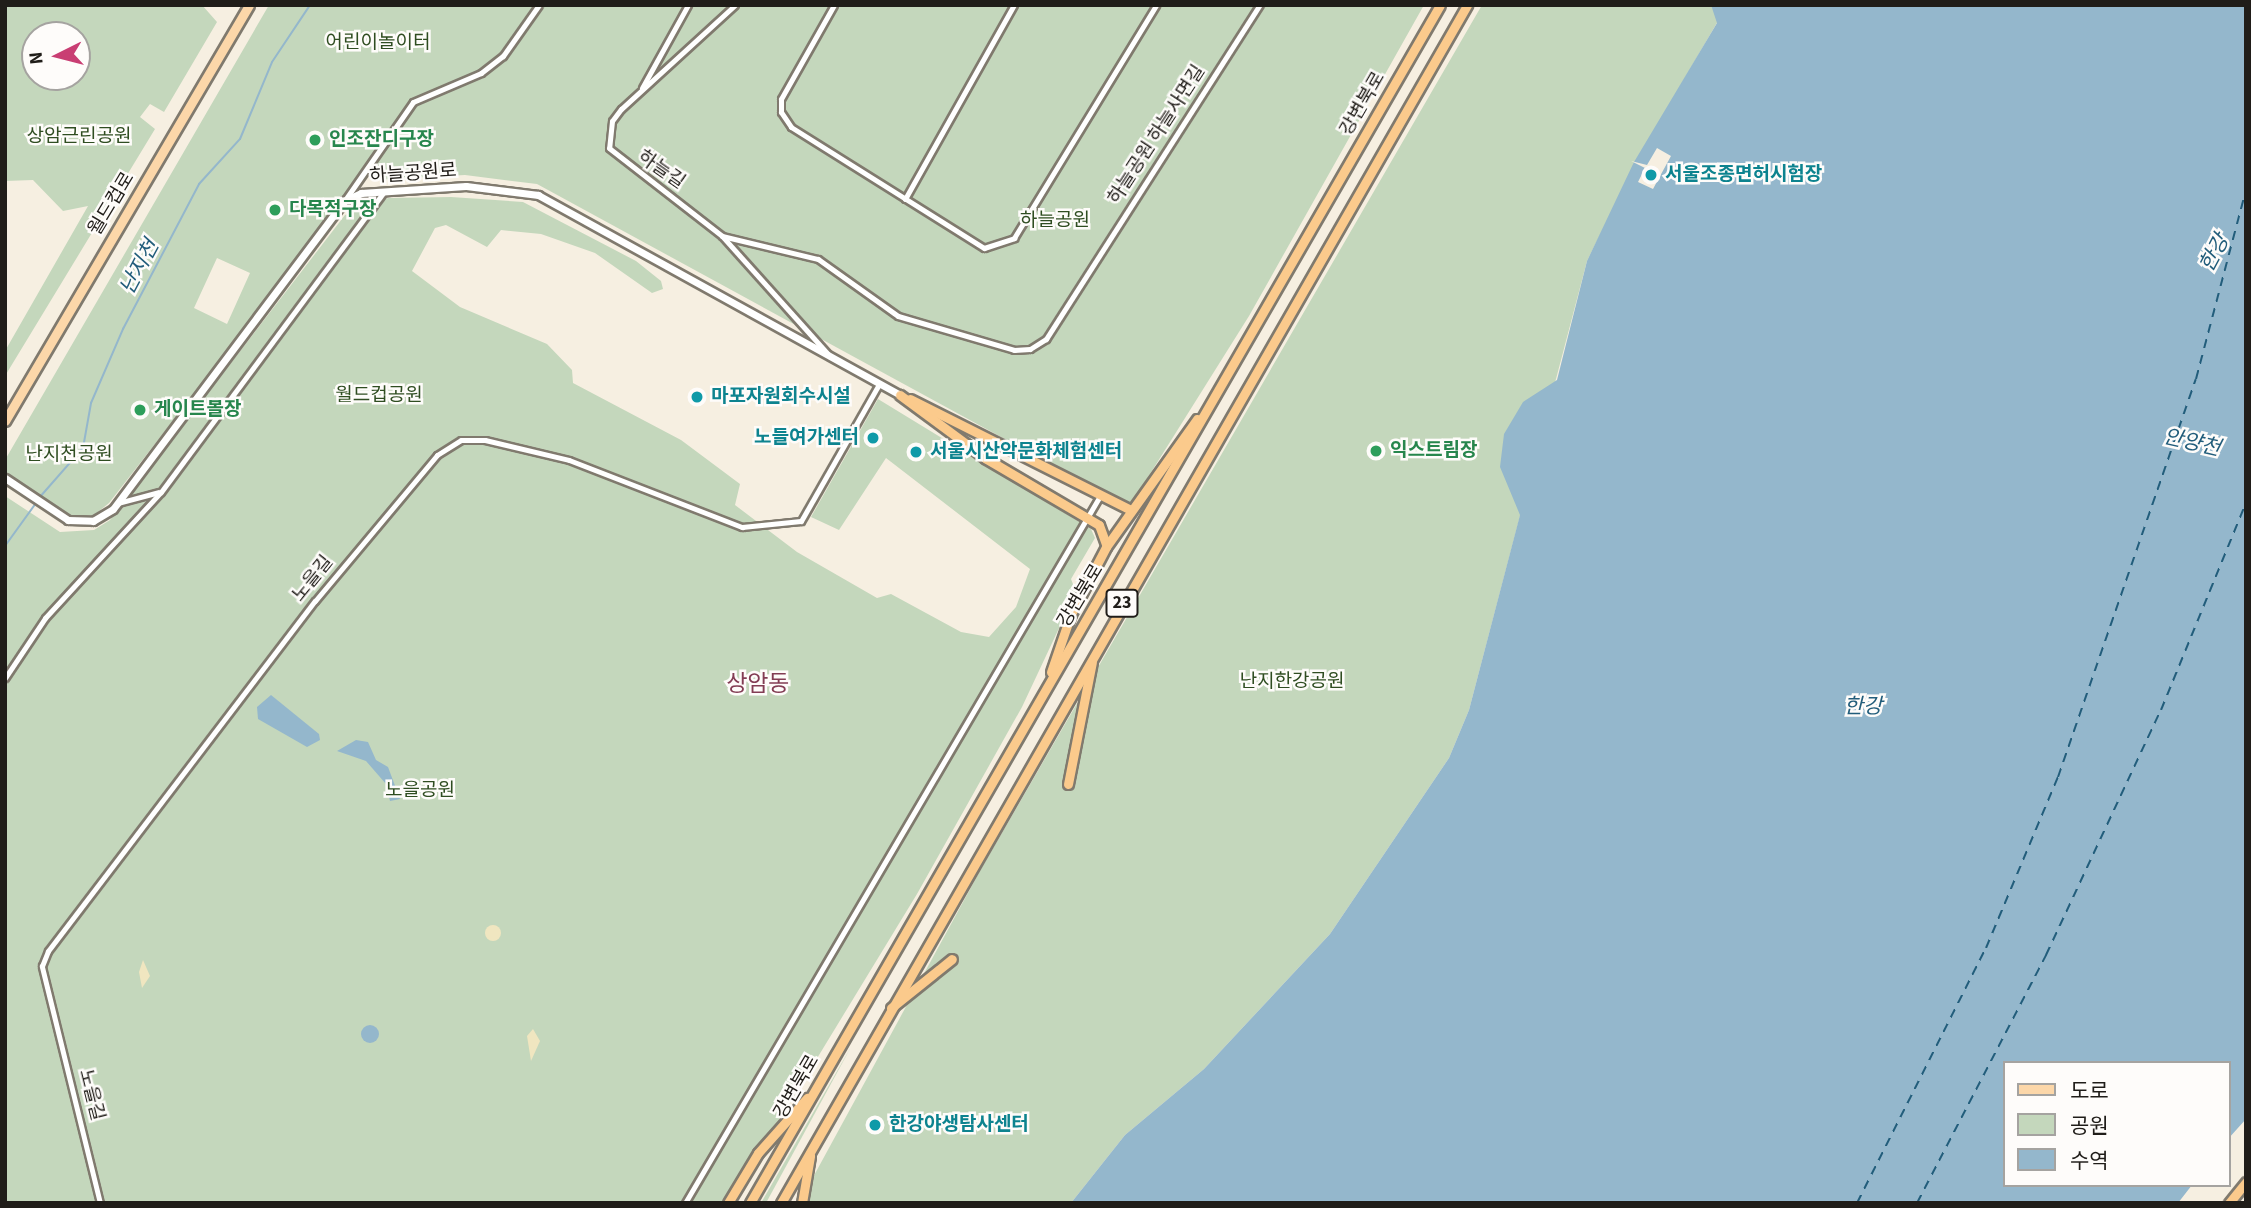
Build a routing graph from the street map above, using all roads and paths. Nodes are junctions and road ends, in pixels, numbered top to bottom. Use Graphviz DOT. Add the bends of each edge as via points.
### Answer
graph roads {
  1 [pos="249,5"];
  2 [pos="539,5"];
  3 [pos="688,5"];
  4 [pos="735,5"];
  5 [pos="834,5"];
  6 [pos="1014,5"];
  7 [pos="1156,5"];
  8 [pos="1260,5"];
  9 [pos="1440,5"];
  10 [pos="1467,5"];
  11 [pos="642,89"];
  12 [pos="384,192"];
  13 [pos="905,199"];
  14 [pos="344,201"];
  15 [pos="722,236"];
  16 [pos="832,359"];
  17 [pos="879,384"];
  18 [pos="900,395"];
  19 [pos="1211,401"];
  20 [pos="960,420"];
  21 [pos="5,421"];
  22 [pos="952,436"];
  23 [pos="5,478"];
  24 [pos="161,492"];
  25 [pos="1100,496"];
  26 [pos="118,503"];
  27 [pos="1129,509"];
  28 [pos="1087,517"];
  29 [pos="1106,547"];
  30 [pos="1095,651"];
  31 [pos="5,678"];
  32 [pos="1045,690"];
  33 [pos="1068,784"];
  34 [pos="952,959"];
  35 [pos="887,1012"];
  36 [pos="819,1083"];
  37 [pos="811,1150"];
  38 [pos="2246,1182"];
  39 [pos="100,1203"];
  40 [pos="685,1203"];
  41 [pos="728,1203"];
  42 [pos="750,1203"];
  43 [pos="781,1203"];
  44 [pos="802,1203"];
  45 [pos="2229,1203"];
  1 -- 21 [label="main road, 월드컵로"];
  2 -- 14 [label="street" via="503,56 481,73 413,102"];
  3 -- 11 [label="street"];
  4 -- 11 [label="street, 하늘길"];
  5 -- 13 [label="street" via="781,99 781,112 791,127"];
  6 -- 13 [label="street"];
  7 -- 13 [label="street" via="1014,238 984,248"];
  8 -- 15 [label="street, 하늘공원 하늘사면길" via="1046,339 1030,349 1014,350 898,316 818,259"];
  9 -- 19 [label="highway, 강변북로 / 23"];
  10 -- 30 [label="highway, 강변북로 / 23"];
  11 -- 15 [label="street, 하늘길" via="611,121 609,148"];
  12 -- 14 [label="street, 하늘공원로"];
  12 -- 16 [label="street, 하늘공원로" via="466,186 538,195"];
  12 -- 24 [label="street"];
  14 -- 26 [label="street"];
  15 -- 16 [label="street, 하늘길"];
  16 -- 17 [label="street, 하늘공원로"];
  17 -- 18 [label="street, 하늘공원로"];
  17 -- 39 [label="street, 노을길" via="801,521 742,527 569,460 485,440 461,440 437,455 315,601 48,951 42,965"];
  18 -- 20 [label="highway"];
  18 -- 22 [label="highway"];
  19 -- 27 [label="highway"];
  19 -- 32 [label="highway, 강변북로 / 23"];
  20 -- 22 [label="highway"];
  20 -- 25 [label="highway"];
  22 -- 28 [label="highway"];
  23 -- 26 [label="street" via="62,515 93,521"];
  24 -- 26 [label="street"];
  24 -- 31 [label="street" via="45,618"];
  25 -- 27 [label="highway"];
  25 -- 28 [label="street"];
  27 -- 29 [label="highway"];
  28 -- 29 [label="highway" via="1106,534"];
  28 -- 40 [label="street"];
  29 -- 32 [label="highway" via="1071,614"];
  30 -- 33 [label="highway"];
  30 -- 35 [label="highway, 강변북로 / 23"];
  32 -- 36 [label="highway, 강변북로 / 23"];
  34 -- 35 [label="highway"];
  35 -- 37 [label="highway, 강변북로 / 23"];
  36 -- 41 [label="highway" via="758,1153"];
  36 -- 42 [label="highway, 강변북로 / 23"];
  37 -- 43 [label="highway, 강변북로 / 23"];
  37 -- 44 [label="highway"];
  38 -- 45 [label="highway"];
}
